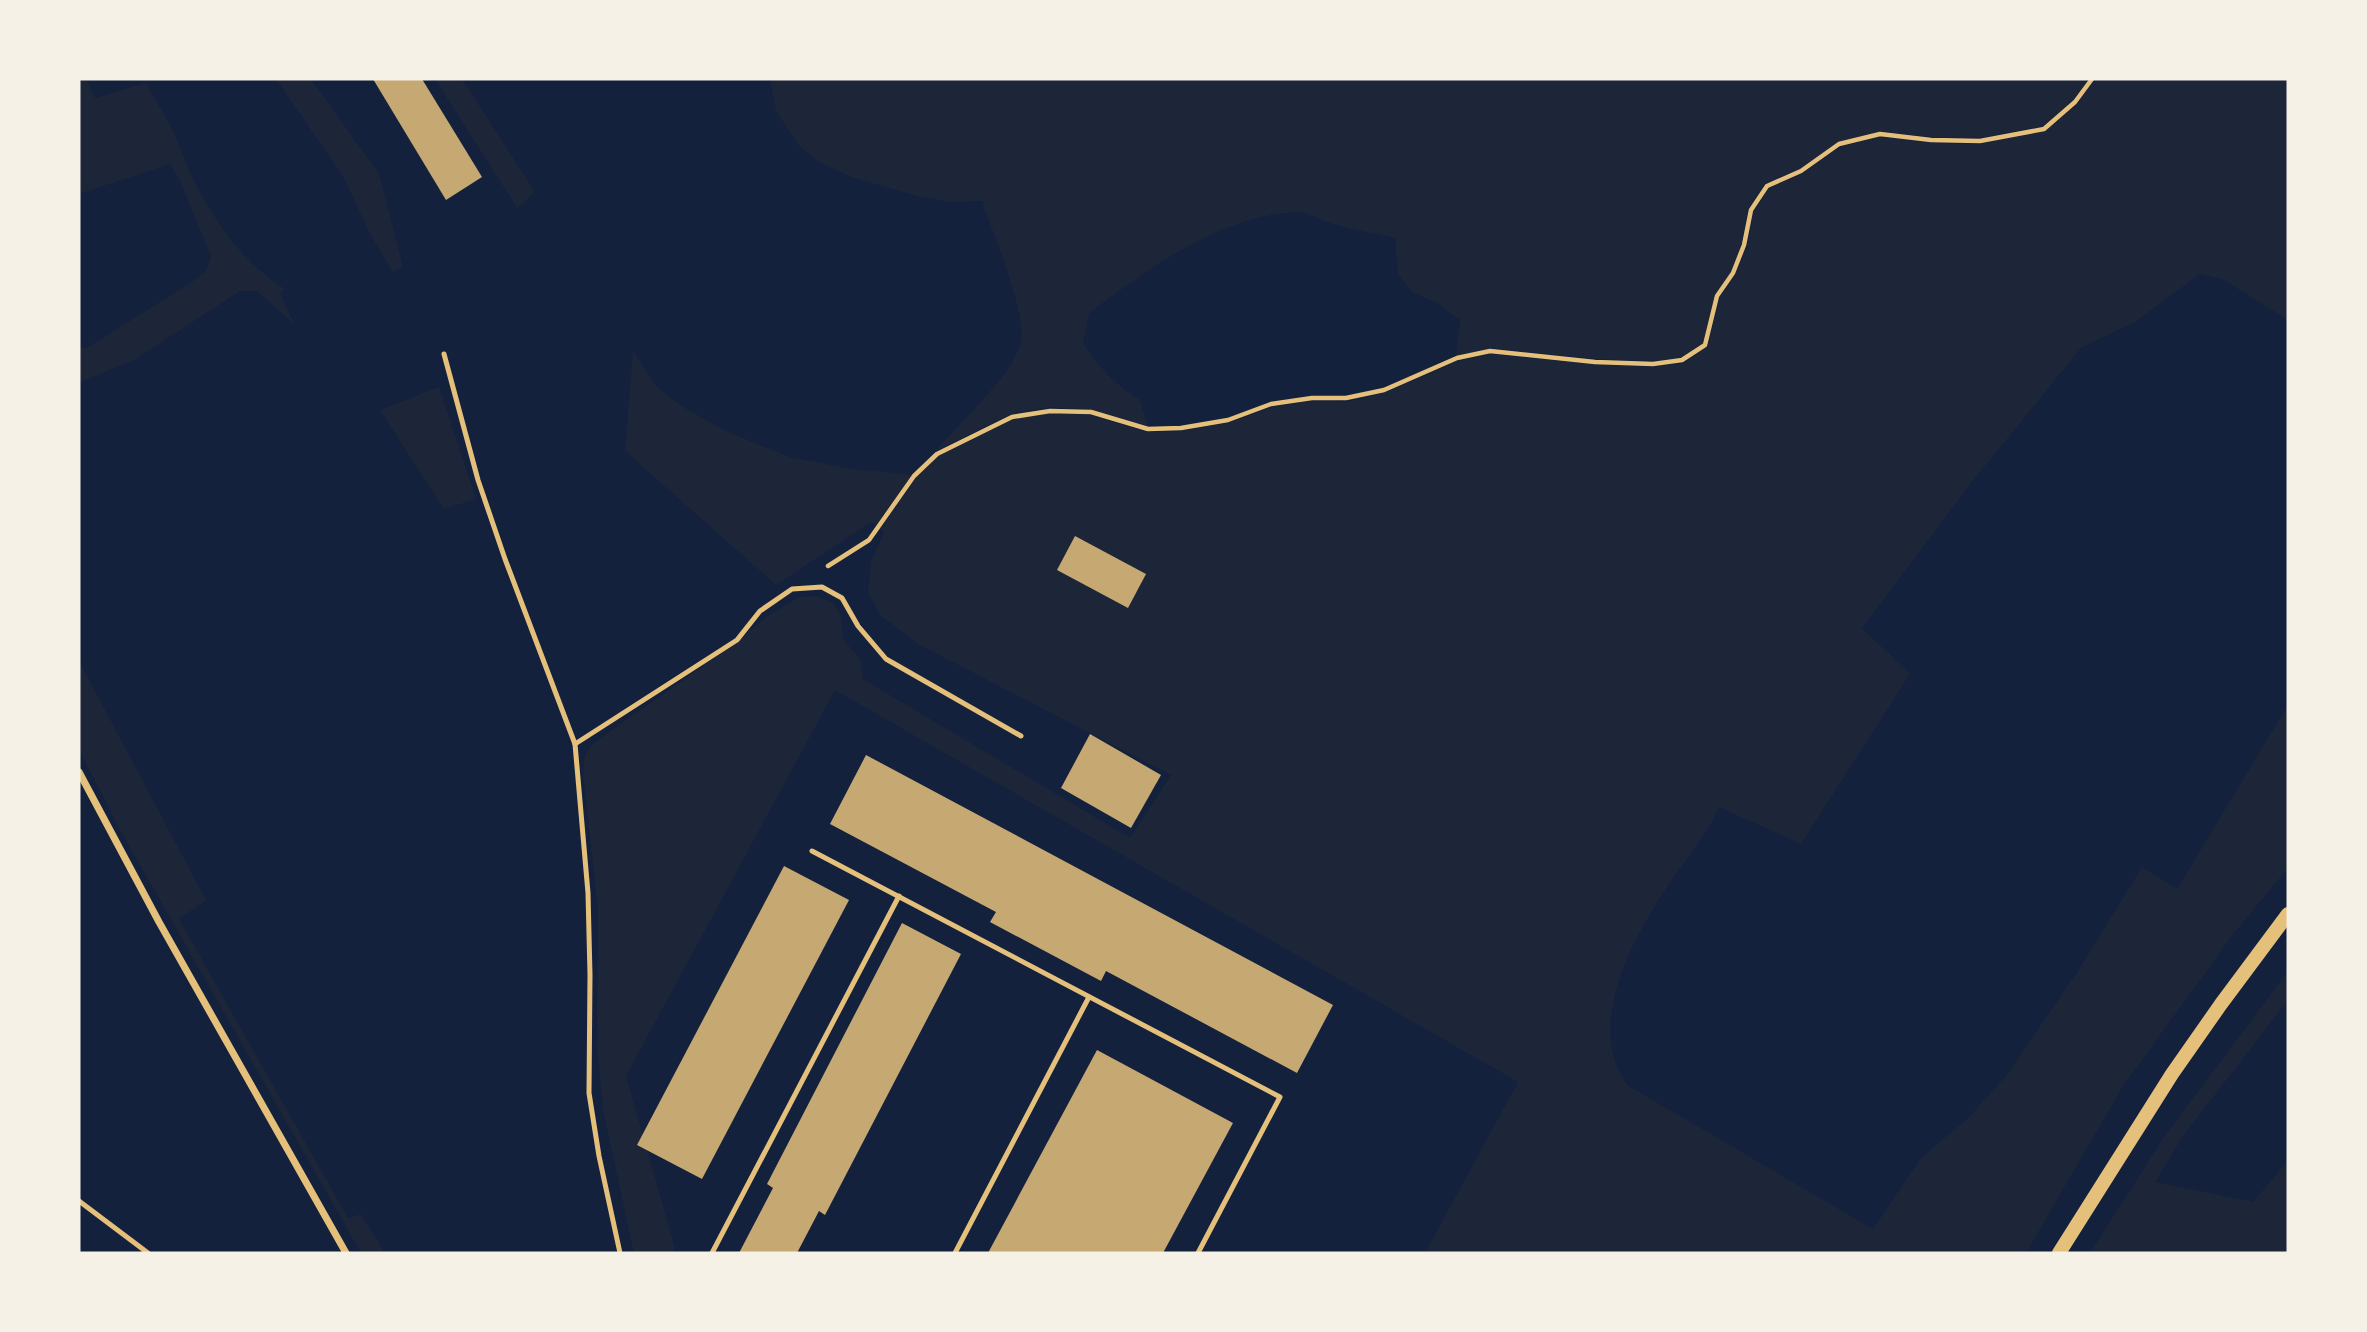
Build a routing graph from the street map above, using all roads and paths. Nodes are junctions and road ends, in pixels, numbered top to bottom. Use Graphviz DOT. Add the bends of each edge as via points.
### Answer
graph roads {
  1 [pos="2092,79"];
  2 [pos="444,354"];
  3 [pos="792,589"];
  4 [pos="1021,736"];
  5 [pos="575,744"];
  6 [pos="79,772"];
  7 [pos="812,850"];
  8 [pos="899,896"];
  9 [pos="2288,914"];
  10 [pos="1089,997"];
  11 [pos="79,1202"];
  12 [pos="148,1253"];
  13 [pos="346,1253"];
  14 [pos="620,1253"];
  15 [pos="712,1253"];
  16 [pos="955,1253"];
  17 [pos="1198,1253"];
  18 [pos="2059,1253"];
  1 -- 3 [label="path" via="2075,102 2044,129 1980,141 1880,134 1839,145 1801,172 1767,186 1751,210 1733,273 1717,296 1706,345 1682,360 1633,364 1490,351 1457,358 1384,390 1271,404 1228,420 1181,428 1148,429 1091,412 1050,411 1012,417 937,454 914,476 869,540"];
  2 -- 5 [label="lane" via="478,480"];
  3 -- 4 [label="lane" via="822,587 842,598 886,659"];
  3 -- 5 [label="lane" via="760,611 737,640"];
  5 -- 14 [label="lane" via="588,893 589,1093"];
  6 -- 13 [label="street"];
  7 -- 8 [label="lane"];
  8 -- 10 [label="lane"];
  8 -- 15 [label="lane"];
  9 -- 18 [label="main road" via="2172,1074"];
  10 -- 16 [label="lane"];
  10 -- 17 [label="lane" via="1280,1097"];
  11 -- 12 [label="lane"];
}
